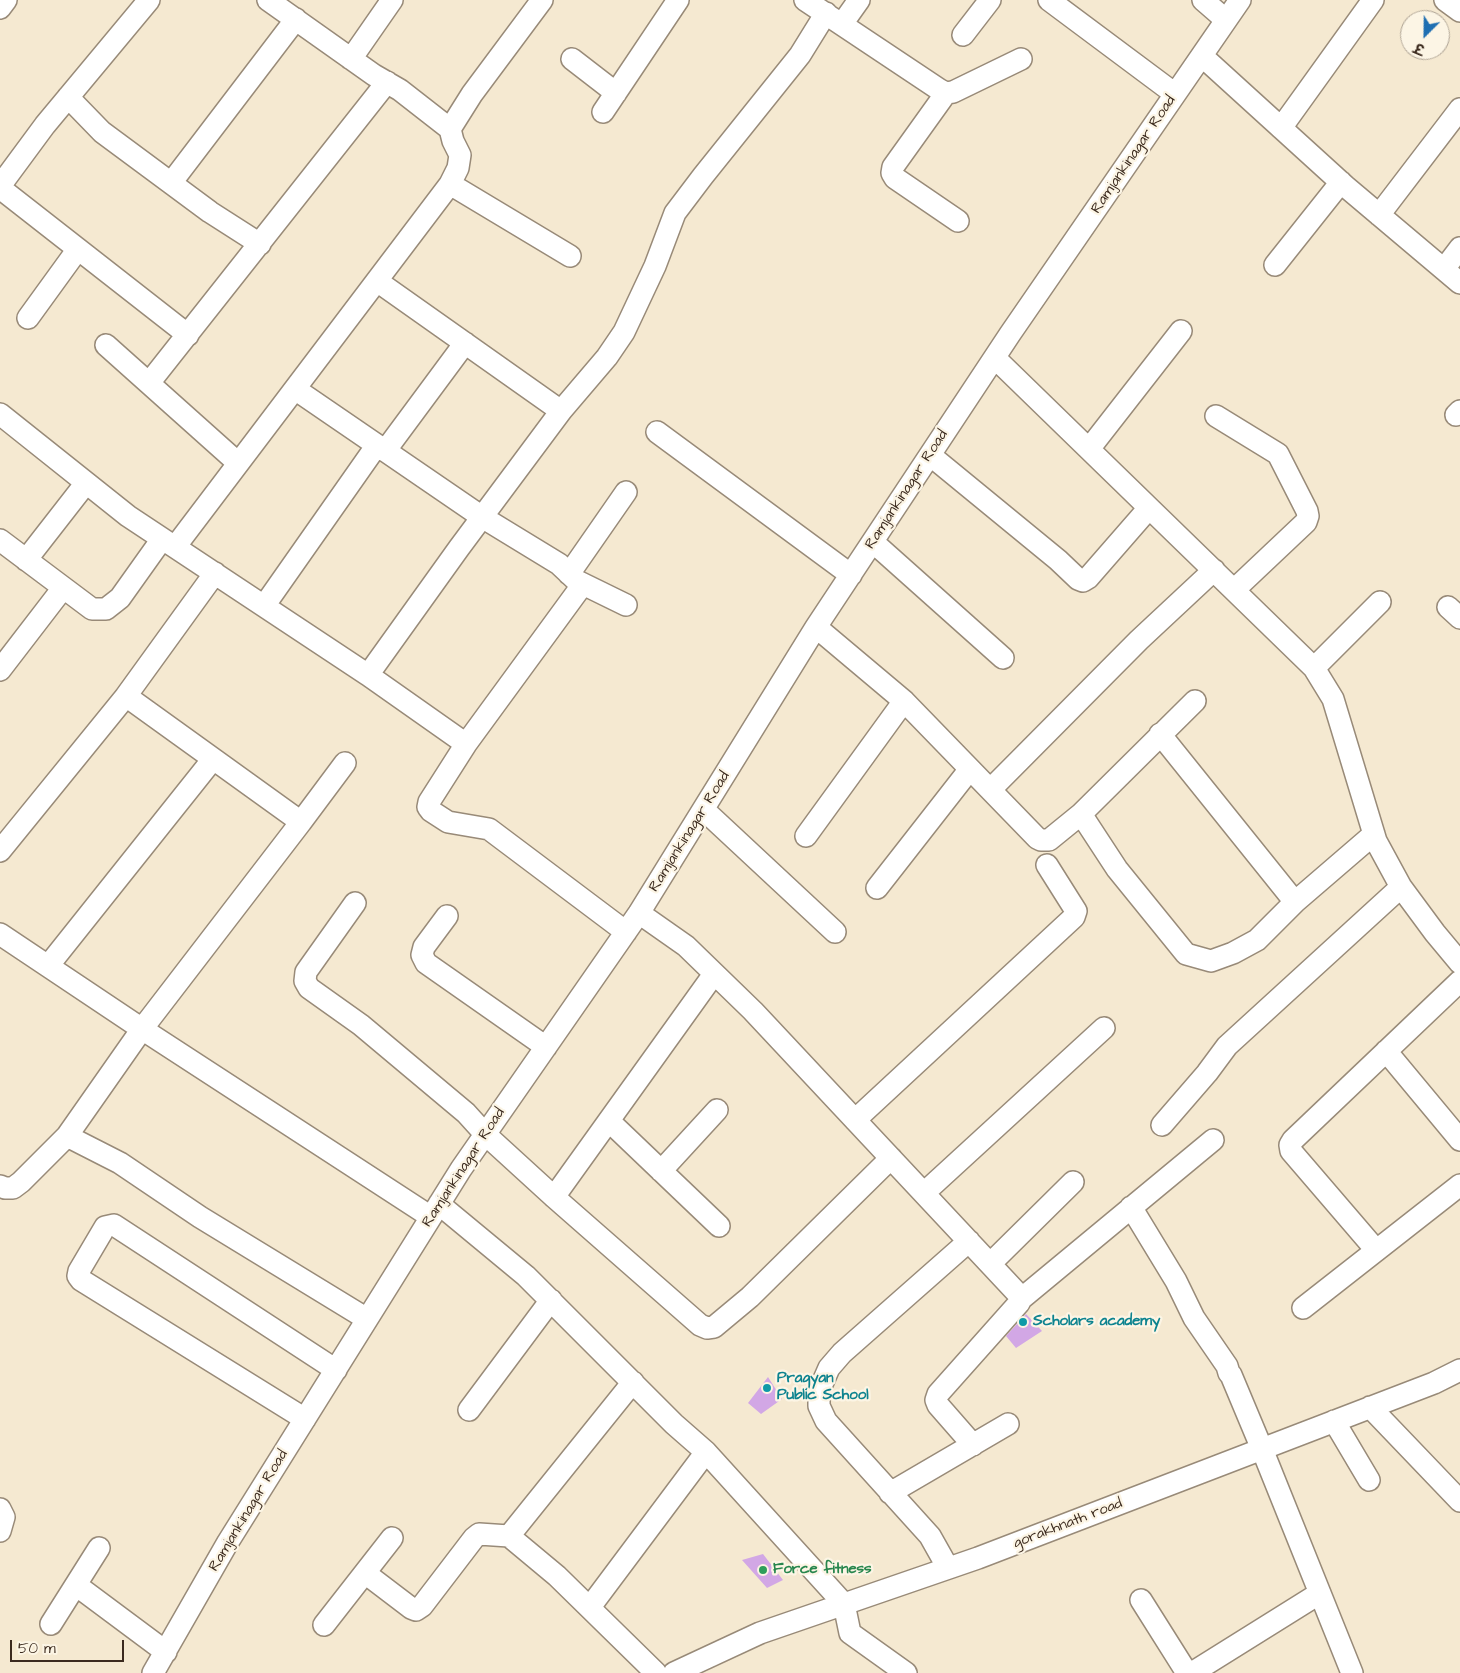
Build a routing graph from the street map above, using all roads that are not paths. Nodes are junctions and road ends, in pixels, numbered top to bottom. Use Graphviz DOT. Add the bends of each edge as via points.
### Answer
graph roads {
  1 [pos="6,0"];
  2 [pos="149,0"];
  3 [pos="392,0"];
  4 [pos="542,0"];
  5 [pos="678,0"];
  6 [pos="805,0"];
  7 [pos="859,0"];
  8 [pos="990,0"];
  9 [pos="1049,0"];
  10 [pos="1202,0"];
  11 [pos="1240,0"];
  12 [pos="1373,0"];
  13 [pos="1445,0"];
  14 [pos="283,7"];
  15 [pos="0,8"];
  16 [pos="1460,11"];
  17 [pos="834,19"];
  18 [pos="1226,20"];
  19 [pos="963,35"];
  20 [pos="1202,56"];
  21 [pos="351,59"];
  22 [pos="572,59"];
  23 [pos="1021,59"];
  24 [pos="387,82"];
  25 [pos="616,93"];
  26 [pos="946,93"];
  27 [pos="1175,94"];
  28 [pos="68,97"];
  29 [pos="1460,109"];
  30 [pos="603,112"];
  31 [pos="1281,128"];
  32 [pos="450,129"];
  33 [pos="1341,182"];
  34 [pos="171,183"];
  35 [pos="450,184"];
  36 [pos="0,187"];
  37 [pos="1379,215"];
  38 [pos="958,221"];
  39 [pos="260,244"];
  40 [pos="1460,248"];
  41 [pos="78,249"];
  42 [pos="570,256"];
  43 [pos="1275,265"];
  44 [pos="1444,269"];
  45 [pos="377,281"];
  46 [pos="1460,283"];
  47 [pos="28,318"];
  48 [pos="1180,331"];
  49 [pos="188,335"];
  50 [pos="465,344"];
  51 [pos="106,345"];
  52 [pos="995,358"];
  53 [pos="149,384"];
  54 [pos="295,389"];
  55 [pos="561,411"];
  56 [pos="1216,416"];
  57 [pos="1,417"];
  58 [pos="657,432"];
  59 [pos="381,448"];
  60 [pos="1089,449"];
  61 [pos="930,455"];
  62 [pos="238,463"];
  63 [pos="86,483"];
  64 [pos="626,492"];
  65 [pos="1149,508"];
  66 [pos="482,517"];
  67 [pos="0,540"];
  68 [pos="872,542"];
  69 [pos="168,543"];
  70 [pos="26,560"];
  71 [pos="1214,570"];
  72 [pos="215,573"];
  73 [pos="850,576"];
  74 [pos="576,579"];
  75 [pos="63,588"];
  76 [pos="1234,590"];
  77 [pos="1380,602"];
  78 [pos="626,605"];
  79 [pos="264,606"];
  80 [pos="816,627"];
  81 [pos="1003,658"];
  82 [pos="1314,668"];
  83 [pos="0,670"];
  84 [pos="368,675"];
  85 [pos="126,696"];
  86 [pos="1195,700"];
  87 [pos="904,701"];
  88 [pos="1160,734"];
  89 [pos="466,744"];
  90 [pos="213,759"];
  91 [pos="345,763"];
  92 [pos="970,769"];
  93 [pos="991,790"];
  94 [pos="704,810"];
  95 [pos="1081,814"];
  96 [pos="301,822"];
  97 [pos="1374,834"];
  98 [pos="806,836"];
  99 [pos="0,850"];
  100 [pos="1047,865"];
  101 [pos="1401,887"];
  102 [pos="877,888"];
  103 [pos="355,902"];
  104 [pos="1295,902"];
  105 [pos="639,913"];
  106 [pos="446,916"];
  107 [pos="626,932"];
  108 [pos="835,932"];
  109 [pos="0,934"];
  110 [pos="1460,962"];
  111 [pos="48,966"];
  112 [pos="714,974"];
  113 [pos="1460,981"];
  114 [pos="1104,1028"];
  115 [pos="142,1029"];
  116 [pos="546,1047"];
  117 [pos="1386,1051"];
  118 [pos="717,1110"];
  119 [pos="855,1120"];
  120 [pos="609,1121"];
  121 [pos="1162,1125"];
  122 [pos="485,1134"];
  123 [pos="67,1136"];
  124 [pos="1213,1140"];
  125 [pos="1460,1140"];
  126 [pos="891,1158"];
  127 [pos="661,1171"];
  128 [pos="1073,1182"];
  129 [pos="1460,1185"];
  130 [pos="0,1186"];
  131 [pos="924,1193"];
  132 [pos="554,1197"];
  133 [pos="1131,1208"];
  134 [pos="435,1211"];
  135 [pos="719,1226"];
  136 [pos="969,1241"];
  137 [pos="1376,1250"];
  138 [pos="990,1264"];
  139 [pos="1021,1298"];
  140 [pos="551,1300"];
  141 [pos="1303,1308"];
  142 [pos="367,1319"];
  143 [pos="336,1370"];
  144 [pos="1460,1370"];
  145 [pos="633,1382"];
  146 [pos="1370,1407"];
  147 [pos="469,1410"];
  148 [pos="305,1419"];
  149 [pos="1334,1421"];
  150 [pos="1008,1424"];
  151 [pos="973,1445"];
  152 [pos="1262,1449"];
  153 [pos="706,1452"];
  154 [pos="1369,1480"];
  155 [pos="890,1493"];
  156 [pos="1460,1501"];
  157 [pos="0,1509"];
  158 [pos="0,1532"];
  159 [pos="509,1536"];
  160 [pos="392,1538"];
  161 [pos="99,1548"];
  162 [pos="948,1568"];
  163 [pos="365,1573"];
  164 [pos="76,1585"];
  165 [pos="1320,1592"];
  166 [pos="1141,1600"];
  167 [pos="844,1604"];
  168 [pos="590,1607"];
  169 [pos="51,1624"];
  170 [pos="324,1625"];
  171 [pos="166,1652"];
  172 [pos="153,1673"];
  173 [pos="656,1673"];
  174 [pos="674,1673"];
  175 [pos="906,1673"];
  176 [pos="1187,1673"];
  177 [pos="1192,1673"];
  178 [pos="1352,1673"];
  1 -- 15 [label="street"];
  2 -- 28 [label="street"];
  3 -- 21 [label="street"];
  4 -- 32 [label="street"];
  5 -- 25 [label="street"];
  6 -- 17 [label="street"];
  7 -- 17 [label="street"];
  8 -- 19 [label="street"];
  9 -- 27 [label="street"];
  10 -- 18 [label="street"];
  11 -- 18 [label="street, Ramjankinagar Road"];
  12 -- 31 [label="street"];
  13 -- 16 [label="street"];
  14 -- 21 [label="street"];
  14 -- 34 [label="street"];
  17 -- 26 [label="street"];
  17 -- 55 [label="street" via="800,55 675,213 624,332"];
  18 -- 20 [label="street, Ramjankinagar Road"];
  20 -- 27 [label="street, Ramjankinagar Road"];
  20 -- 31 [label="street"];
  21 -- 24 [label="street"];
  22 -- 25 [label="street"];
  23 -- 26 [label="street"];
  24 -- 32 [label="street"];
  24 -- 39 [label="street"];
  25 -- 30 [label="street"];
  26 -- 38 [label="street" via="892,173"];
  27 -- 52 [label="street, Ramjankinagar Road"];
  28 -- 34 [label="street" via="102,132"];
  28 -- 36 [label="street"];
  29 -- 37 [label="street"];
  31 -- 33 [label="street"];
  32 -- 35 [label="street" via="460,155"];
  33 -- 37 [label="street"];
  33 -- 43 [label="street"];
  34 -- 39 [label="street"];
  35 -- 42 [label="street"];
  35 -- 45 [label="street"];
  36 -- 41 [label="street"];
  37 -- 44 [label="street"];
  39 -- 49 [label="street"];
  40 -- 44 [label="street"];
  41 -- 47 [label="street"];
  41 -- 49 [label="street"];
  44 -- 46 [label="street"];
  45 -- 50 [label="street"];
  45 -- 54 [label="street"];
  48 -- 60 [label="street"];
  49 -- 53 [label="street"];
  50 -- 55 [label="street"];
  50 -- 59 [label="street"];
  51 -- 53 [label="street"];
  52 -- 60 [label="street"];
  52 -- 61 [label="street, Ramjankinagar Road"];
  53 -- 62 [label="street"];
  54 -- 59 [label="street"];
  54 -- 62 [label="street"];
  55 -- 66 [label="street"];
  56 -- 76 [label="street" via="1278,454 1308,511 1306,522"];
  57 -- 63 [label="street"];
  58 -- 73 [label="street"];
  59 -- 66 [label="street"];
  59 -- 79 [label="street"];
  60 -- 65 [label="street"];
  61 -- 65 [label="street" via="1083,581"];
  61 -- 68 [label="street, Ramjankinagar Road"];
  62 -- 69 [label="street"];
  63 -- 69 [label="street"];
  63 -- 70 [label="street"];
  64 -- 74 [label="street"];
  65 -- 71 [label="street"];
  66 -- 74 [label="street" via="559,564"];
  66 -- 84 [label="street"];
  67 -- 70 [label="street"];
  68 -- 73 [label="street, Ramjankinagar Road"];
  68 -- 81 [label="street"];
  69 -- 72 [label="street"];
  69 -- 75 [label="street" via="120,598 106,609 92,609"];
  70 -- 75 [label="street"];
  71 -- 76 [label="street"];
  71 -- 93 [label="street" via="1139,640"];
  72 -- 79 [label="street"];
  72 -- 85 [label="street"];
  73 -- 80 [label="street, Ramjankinagar Road"];
  74 -- 78 [label="street"];
  74 -- 89 [label="street"];
  75 -- 83 [label="street"];
  76 -- 82 [label="street"];
  77 -- 82 [label="street"];
  79 -- 84 [label="street"];
  80 -- 87 [label="street"];
  80 -- 94 [label="street, Ramjankinagar Road"];
  82 -- 97 [label="street" via="1333,699"];
  84 -- 89 [label="street"];
  85 -- 90 [label="street"];
  85 -- 99 [label="street"];
  86 -- 88 [label="street"];
  87 -- 92 [label="street"];
  87 -- 98 [label="street"];
  88 -- 95 [label="street"];
  88 -- 104 [label="street"];
  89 -- 107 [label="street" via="429,802 430,811 448,822 489,829"];
  90 -- 96 [label="street"];
  90 -- 111 [label="street"];
  91 -- 96 [label="street"];
  92 -- 93 [label="street"];
  92 -- 102 [label="street"];
  93 -- 95 [label="street" via="1041,840 1049,840"];
  94 -- 105 [label="street, Ramjankinagar Road"];
  94 -- 108 [label="street"];
  95 -- 104 [label="street" via="1117,869 1186,954 1211,961 1233,954 1257,940"];
  96 -- 115 [label="street"];
  97 -- 101 [label="street"];
  97 -- 104 [label="street"];
  100 -- 119 [label="street" via="1076,911 1074,917"];
  101 -- 110 [label="street"];
  101 -- 121 [label="street" via="1227,1046"];
  103 -- 122 [label="street" via="306,972 305,981 309,988 361,1026 458,1107"];
  105 -- 107 [label="street, Ramjankinagar Road"];
  105 -- 112 [label="street" via="686,946"];
  106 -- 116 [label="street" via="424,947 422,955 426,963"];
  107 -- 116 [label="street, Ramjankinagar Road"];
  109 -- 111 [label="street"];
  111 -- 115 [label="street"];
  112 -- 119 [label="street"];
  112 -- 120 [label="street"];
  113 -- 117 [label="street"];
  114 -- 131 [label="street"];
  115 -- 123 [label="street"];
  115 -- 134 [label="street"];
  116 -- 122 [label="street, Ramjankinagar Road"];
  117 -- 125 [label="street"];
  117 -- 137 [label="street" via="1290,1145 1291,1151"];
  118 -- 127 [label="street"];
  119 -- 126 [label="street"];
  120 -- 127 [label="street"];
  120 -- 132 [label="street"];
  122 -- 132 [label="street"];
  122 -- 134 [label="street, Ramjankinagar Road"];
  123 -- 130 [label="street" via="13,1188"];
  123 -- 142 [label="street" via="120,1163 200,1217"];
  124 -- 133 [label="street"];
  126 -- 131 [label="street"];
  126 -- 132 [label="street" via="750,1297 714,1327 707,1328 670,1300"];
  127 -- 135 [label="street"];
  128 -- 138 [label="street"];
  129 -- 137 [label="street"];
  131 -- 136 [label="street"];
  133 -- 139 [label="street"];
  133 -- 152 [label="street" via="1176,1281 1194,1318 1227,1366"];
  134 -- 140 [label="street" via="526,1276"];
  134 -- 142 [label="street, Ramjankinagar Road"];
  136 -- 138 [label="street"];
  136 -- 155 [label="street" via="842,1353 829,1368 819,1391 819,1406 826,1421"];
  137 -- 141 [label="street"];
  138 -- 139 [label="street"];
  139 -- 151 [label="street" via="936,1400"];
  140 -- 145 [label="street"];
  140 -- 147 [label="street"];
  142 -- 143 [label="street, Ramjankinagar Road"];
  143 -- 148 [label="street, Ramjankinagar Road"];
  143 -- 148 [label="street" via="114,1225 105,1227 79,1271 81,1280"];
  144 -- 146 [label="street, gorakhnath road"];
  145 -- 153 [label="street"];
  145 -- 159 [label="street"];
  146 -- 149 [label="street, gorakhnath road"];
  146 -- 156 [label="street"];
  148 -- 171 [label="street, Ramjankinagar Road" via="228,1542"];
  149 -- 152 [label="street, gorakhnath road"];
  149 -- 154 [label="street"];
  150 -- 151 [label="street"];
  151 -- 155 [label="street"];
  152 -- 162 [label="street, gorakhnath road"];
  152 -- 165 [label="street"];
  153 -- 167 [label="street"];
  153 -- 168 [label="street"];
  155 -- 162 [label="street" via="930,1536"];
  157 -- 158 [label="street" via="4,1517"];
  159 -- 163 [label="street" via="479,1534 416,1610"];
  159 -- 168 [label="street"];
  160 -- 163 [label="street"];
  161 -- 164 [label="street"];
  162 -- 167 [label="street, gorakhnath road"];
  163 -- 170 [label="street"];
  164 -- 169 [label="street"];
  164 -- 171 [label="street"];
  165 -- 177 [label="street"];
  165 -- 178 [label="street"];
  166 -- 176 [label="street"];
  167 -- 174 [label="street, gorakhnath road" via="760,1633"];
  167 -- 175 [label="street" via="850,1633"];
  168 -- 173 [label="street"];
  171 -- 172 [label="street, Ramjankinagar Road"];
}
